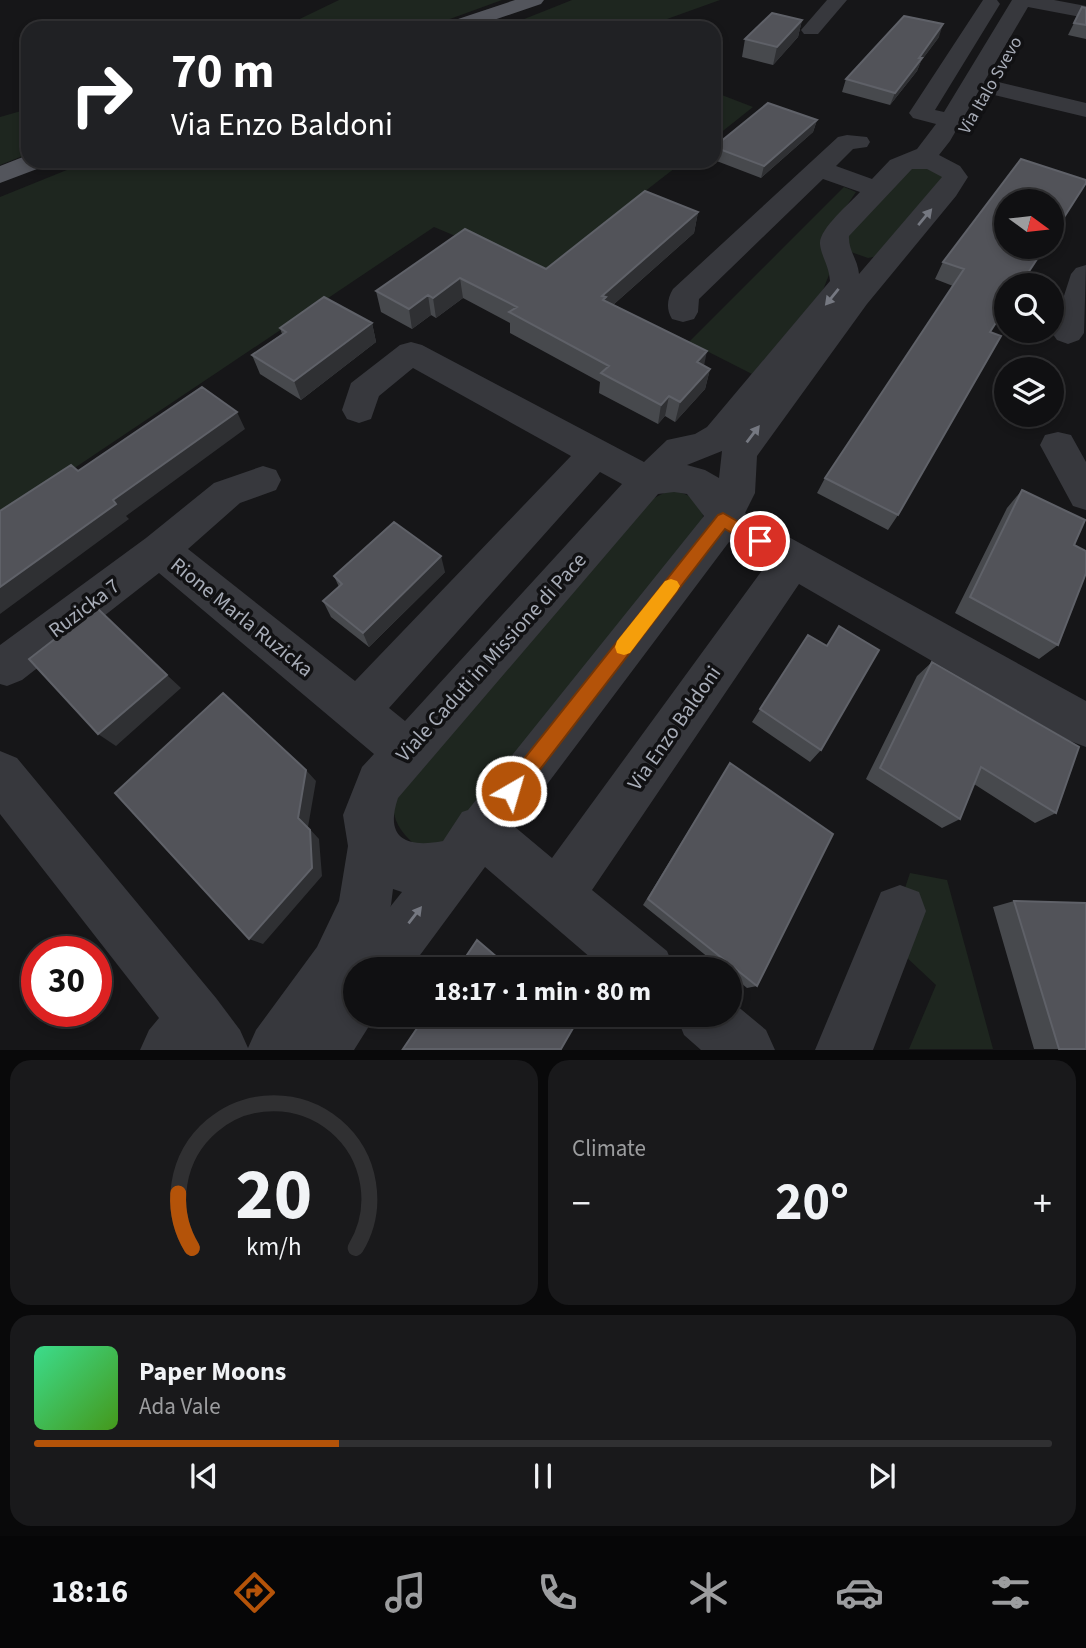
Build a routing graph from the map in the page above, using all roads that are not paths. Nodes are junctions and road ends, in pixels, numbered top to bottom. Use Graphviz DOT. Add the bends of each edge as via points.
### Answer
graph roads {
  1 [pos="534,0"];
  2 [pos="836,0"];
  3 [pos="993,0"];
  4 [pos="1029,1"];
  5 [pos="1086,12"];
  6 [pos="471,21"];
  7 [pos="811,30"];
  8 [pos="990,87"];
  9 [pos="1086,110"];
  10 [pos="950,121"];
  11 [pos="858,142"];
  12 [pos="913,160"];
  13 [pos="21,167"];
  14 [pos="819,169"];
  15 [pos="951,171"];
  16 [pos="0,175"];
  17 [pos="876,189"];
  18 [pos="840,256"];
  19 [pos="887,261"];
  20 [pos="1086,274"];
  21 [pos="683,312"];
  22 [pos="1068,332"];
  23 [pos="359,410"];
  24 [pos="1058,444"];
  25 [pos="596,454"];
  26 [pos="263,480"];
  27 [pos="647,481"];
  28 [pos="1086,495"];
  29 [pos="723,520"];
  30 [pos="160,550"];
  31 [pos="792,561"];
  32 [pos="7,666"];
  33 [pos="357,711"];
  34 [pos="1086,724"];
  35 [pos="407,752"];
  36 [pos="0,775"];
  37 [pos="373,846"];
  38 [pos="468,847"];
  39 [pos="556,895"];
  40 [pos="900,911"];
  41 [pos="385,957"];
  42 [pos="632,957"];
  43 [pos="343,1015"];
  44 [pos="719,1027"];
  45 [pos="195,1039"];
  46 [pos="276,1049"];
  47 [pos="320,1049"];
  48 [pos="746,1049"];
  49 [pos="844,1049"];
  1 -- 6 [label="main road"];
  2 -- 7 [label="street"];
  3 -- 10 [label="street, Via Italo Svevo" via="921,113"];
  4 -- 5 [label="street"];
  4 -- 8 [label="street, Via Italo Svevo"];
  4 -- 10 [label="street, Via Italo Svevo"];
  8 -- 9 [label="street"];
  8 -- 15 [label="street, Via Italo Svevo" via="955,147"];
  10 -- 12 [label="street, Via Italo Svevo" via="926,154"];
  11 -- 14 [label="street" via="847,142"];
  12 -- 15 [label="street" via="939,163"];
  12 -- 17 [label="street, Viale Caduti in Missione di Pace" via="899,165"];
  13 -- 16 [label="main road"];
  14 -- 17 [label="street"];
  14 -- 21 [label="street" via="684,296"];
  19 -- 15 [label="street, one-way" via="947,190 955,177"];
  17 -- 18 [label="street, Viale Caduti in Missione di Pace" via="835,235"];
  18 -- 19 [label="street"];
  18 -- 27 [label="street, Viale Caduti in Missione di Pace, one-way" via="845,282 719,436 703,446 680,450"];
  29 -- 19 [label="street, one-way" via="736,493 738,453"];
  20 -- 22 [label="street"];
  23 -- 25 [label="street" via="363,391 411,353"];
  24 -- 28 [label="street"];
  25 -- 27 [label="street"];
  25 -- 33 [label="street"];
  26 -- 30 [label="street, Rione Marla Ruzicka" via="227,493"];
  27 -- 29 [label="street" via="673,477 699,483 713,498"];
  27 -- 35 [label="street, Viale Caduti in Missione di Pace"];
  29 -- 31 [label="street"];
  29 -- 38 [label="street"];
  30 -- 32 [label="street, Ruzicka 7"];
  30 -- 33 [label="street, Rione Marla Ruzicka"];
  31 -- 34 [label="street"];
  31 -- 39 [label="street, Via Enzo Baldoni"];
  33 -- 35 [label="street, Rione Marla Ruzicka"];
  35 -- 37 [label="street, Viale Caduti in Missione di Pace" via="372,799 369,830"];
  36 -- 45 [label="street"];
  37 -- 38 [label="street" via="388,862 429,871"];
  37 -- 46 [label="street, Viale Caduti in Missione di Pace" via="365,905 342,954"];
  38 -- 39 [label="street"];
  41 -- 38 [label="street, one-way"];
  39 -- 42 [label="street"];
  40 -- 49 [label="street"];
  43 -- 47 [label="street"];
  44 -- 48 [label="street"];
}
